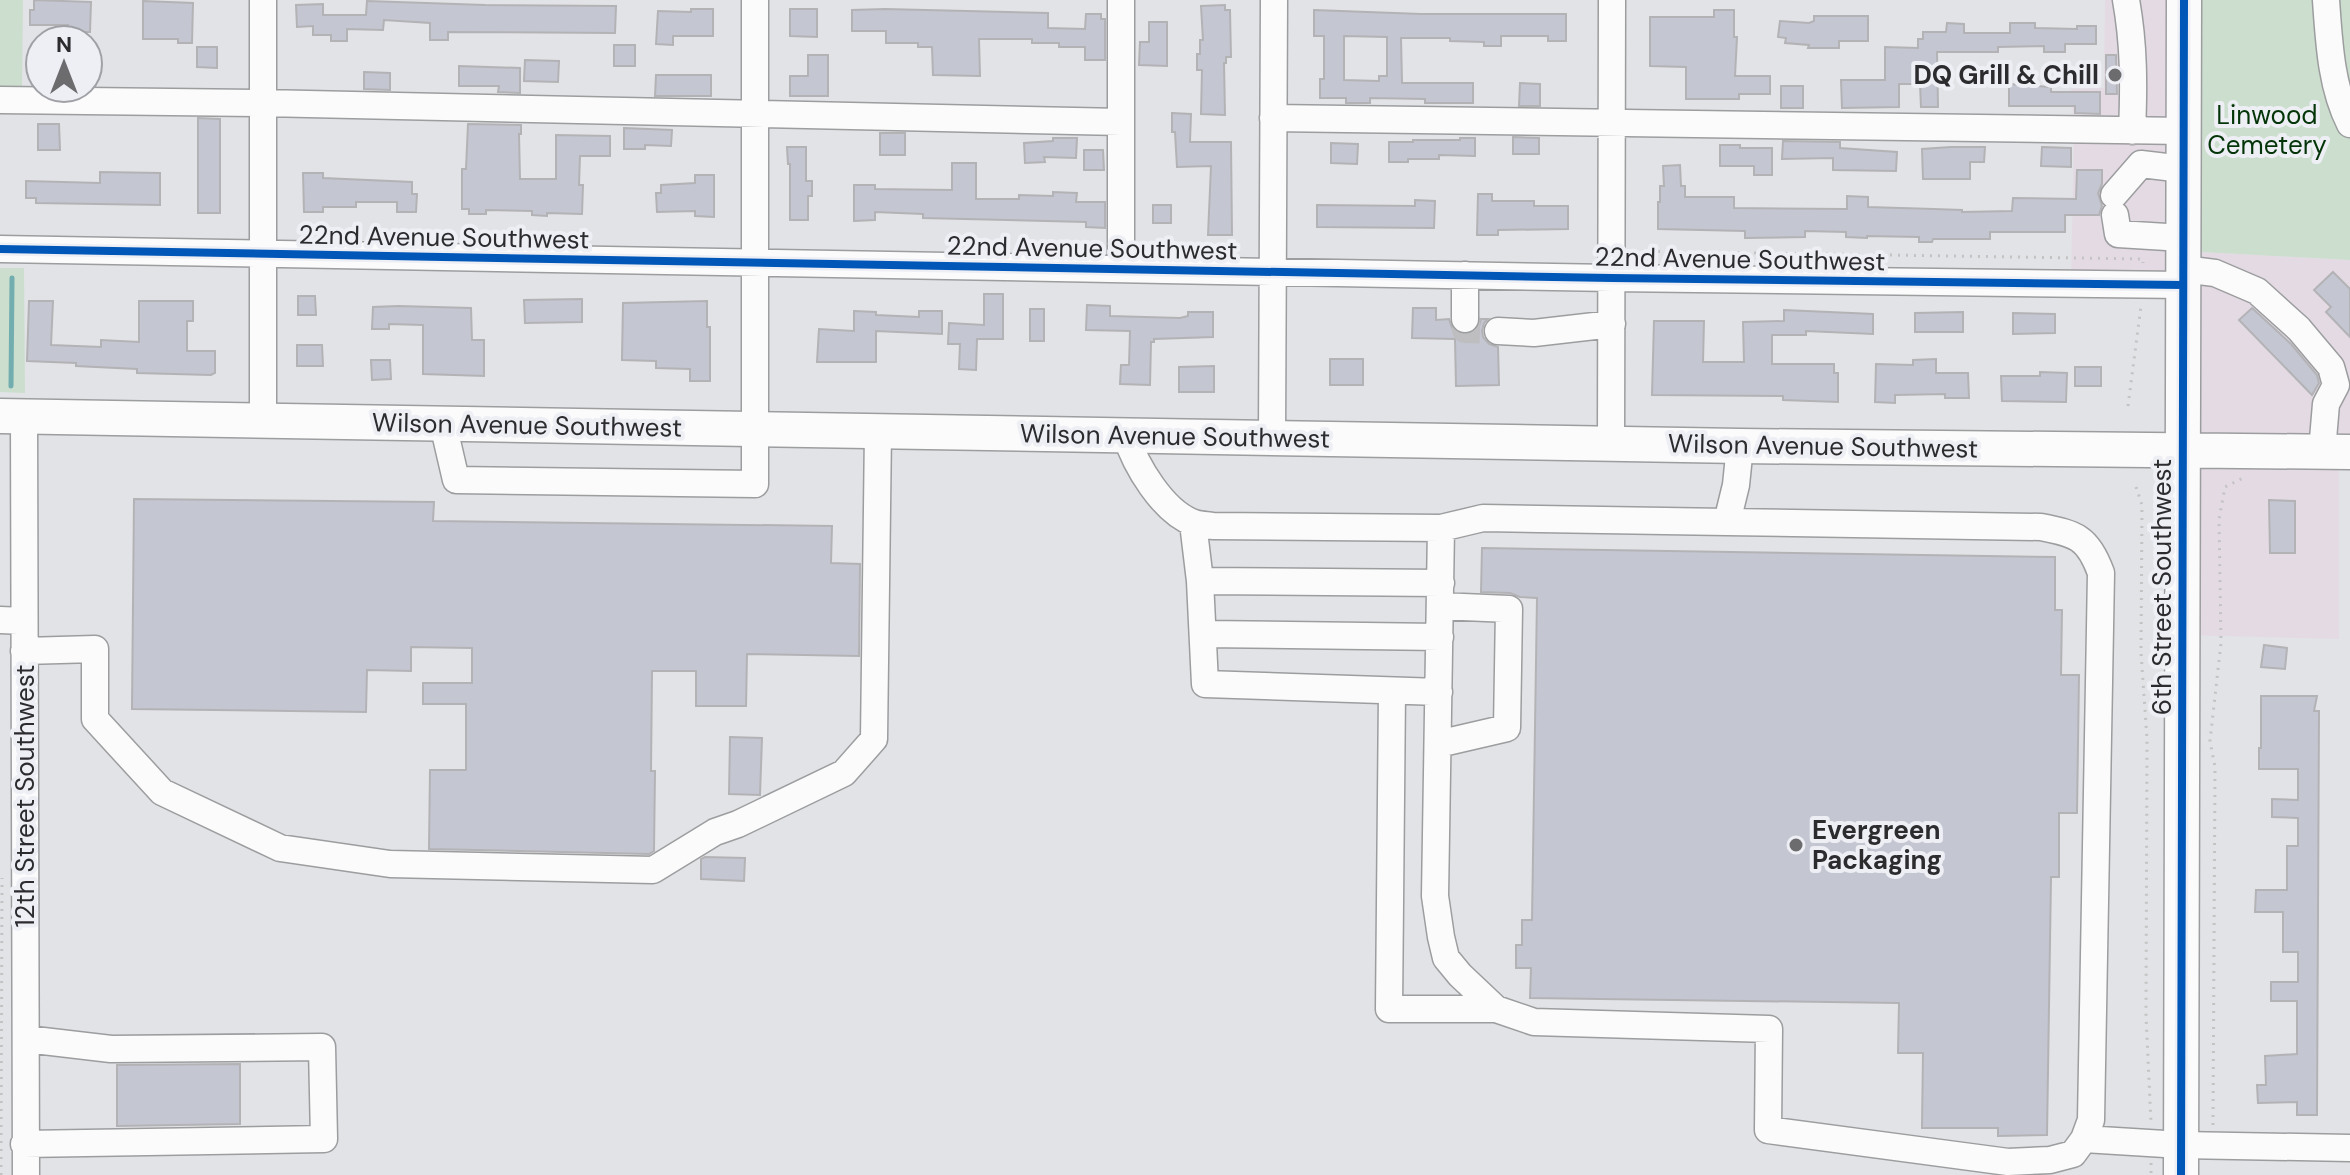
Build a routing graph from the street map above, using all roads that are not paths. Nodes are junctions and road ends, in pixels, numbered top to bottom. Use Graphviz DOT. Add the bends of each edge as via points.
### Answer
graph roads {
  1 [pos="263,0"];
  2 [pos="755,0"];
  3 [pos="1121,0"];
  4 [pos="1274,0"];
  5 [pos="1612,0"];
  6 [pos="2126,0"];
  7 [pos="2184,0"];
  8 [pos="2326,0"];
  9 [pos="0,100"];
  10 [pos="263,103"];
  11 [pos="755,114"];
  12 [pos="1273,118"];
  13 [pos="1121,122"];
  14 [pos="1612,123"];
  15 [pos="2350,124"];
  16 [pos="2132,131"];
  17 [pos="2184,131"];
  18 [pos="2183,169"];
  19 [pos="0,249"];
  20 [pos="263,254"];
  21 [pos="754,262"];
  22 [pos="2183,264"];
  23 [pos="1121,269"];
  24 [pos="1273,272"];
  25 [pos="1465,275"];
  26 [pos="1612,278"];
  27 [pos="1465,319"];
  28 [pos="1612,324"];
  29 [pos="1498,331"];
  30 [pos="12,416"];
  31 [pos="263,421"];
  32 [pos="443,424"];
  33 [pos="754,429"];
  34 [pos="878,431"];
  35 [pos="1126,435"];
  36 [pos="1272,438"];
  37 [pos="1611,443"];
  38 [pos="1740,446"];
  39 [pos="2182,450"];
  40 [pos="2336,451"];
  41 [pos="1727,522"];
  42 [pos="1193,523"];
  43 [pos="1441,528"];
  44 [pos="1200,581"];
  45 [pos="1440,594"];
  46 [pos="12,620"];
  47 [pos="1204,634"];
  48 [pos="1440,637"];
  49 [pos="24,651"];
  50 [pos="1392,691"];
  51 [pos="1439,692"];
  52 [pos="1438,744"];
  53 [pos="1496,1009"];
  54 [pos="26,1039"];
  55 [pos="2084,1139"];
  56 [pos="25,1144"];
  57 [pos="2350,1148"];
  58 [pos="2181,1152"];
  59 [pos="26,1175"];
  1 -- 10 [label="street"];
  2 -- 11 [label="street"];
  3 -- 13 [label="street"];
  4 -- 12 [label="street"];
  5 -- 14 [label="street"];
  6 -- 16 [label="street" via="2132,34"];
  7 -- 17 [label="main road, 6th Street Southwest"];
  8 -- 15 [label="street" via="2329,48"];
  9 -- 10 [label="street"];
  10 -- 11 [label="street"];
  10 -- 20 [label="street"];
  11 -- 13 [label="street"];
  11 -- 21 [label="street"];
  12 -- 14 [label="street"];
  12 -- 24 [label="street"];
  13 -- 23 [label="street"];
  14 -- 16 [label="street"];
  14 -- 26 [label="street"];
  16 -- 17 [label="street"];
  17 -- 18 [label="main road, 6th Street Southwest"];
  18 -- 22 [label="main road, 6th Street Southwest"];
  18 -- 22 [label="street" via="2141,164 2114,205 2118,234"];
  19 -- 20 [label="street, 22nd Avenue Southwest"];
  20 -- 21 [label="street, 22nd Avenue Southwest"];
  20 -- 31 [label="street"];
  21 -- 23 [label="street, 22nd Avenue Southwest"];
  21 -- 33 [label="street"];
  22 -- 26 [label="street, 22nd Avenue Southwest"];
  22 -- 39 [label="main road, 6th Street Southwest"];
  22 -- 40 [label="street" via="2257,291 2331,367 2336,385 2326,404"];
  23 -- 24 [label="street, 22nd Avenue Southwest"];
  24 -- 25 [label="street, 22nd Avenue Southwest"];
  24 -- 36 [label="street"];
  25 -- 26 [label="street, 22nd Avenue Southwest"];
  25 -- 27 [label="street"];
  26 -- 28 [label="street"];
  28 -- 29 [label="street" via="1534,333"];
  28 -- 37 [label="street"];
  30 -- 31 [label="main road, Wilson Avenue Southwest"];
  30 -- 46 [label="street, 12th Street Southwest"];
  31 -- 32 [label="main road, Wilson Avenue Southwest"];
  32 -- 33 [label="main road, Wilson Avenue Southwest"];
  32 -- 33 [label="street" via="456,480 755,484"];
  33 -- 34 [label="main road, Wilson Avenue Southwest"];
  34 -- 35 [label="main road, Wilson Avenue Southwest"];
  34 -- 49 [label="street" via="874,739 844,773 715,832 653,870 390,864 280,848 162,792 95,719 95,649"];
  35 -- 36 [label="main road, Wilson Avenue Southwest"];
  35 -- 42 [label="street" via="1133,457 1164,502"];
  36 -- 37 [label="main road, Wilson Avenue Southwest"];
  37 -- 38 [label="main road, Wilson Avenue Southwest"];
  38 -- 39 [label="main road, Wilson Avenue Southwest"];
  38 -- 41 [label="street"];
  39 -- 40 [label="main road, Wilson Avenue Southwest"];
  39 -- 58 [label="main road, 6th Street Southwest"];
  41 -- 43 [label="street" via="1483,518"];
  41 -- 55 [label="street" via="2041,527 2071,533 2095,557 2101,573 2094,971 2091,1120"];
  42 -- 43 [label="street"];
  42 -- 44 [label="street"];
  43 -- 45 [label="street"];
  44 -- 45 [label="street"];
  44 -- 47 [label="street"];
  45 -- 48 [label="street"];
  45 -- 52 [label="street" via="1509,609 1507,728"];
  46 -- 49 [label="street, 12th Street Southwest"];
  47 -- 48 [label="street"];
  47 -- 50 [label="street" via="1205,684"];
  48 -- 51 [label="street"];
  49 -- 54 [label="street, 12th Street Southwest"];
  50 -- 51 [label="street"];
  50 -- 53 [label="street" via="1389,1009"];
  51 -- 52 [label="street"];
  52 -- 53 [label="street" via="1435,896 1441,937 1446,958"];
  53 -- 55 [label="street" via="1534,1022 1769,1029 1768,1130 2008,1162 2073,1154"];
  54 -- 56 [label="street, 12th Street Southwest"];
  54 -- 56 [label="street" via="111,1049 322,1047 324,1139"];
  55 -- 58 [label="street"];
  56 -- 59 [label="street, 12th Street Southwest"];
  57 -- 58 [label="street"];
}
